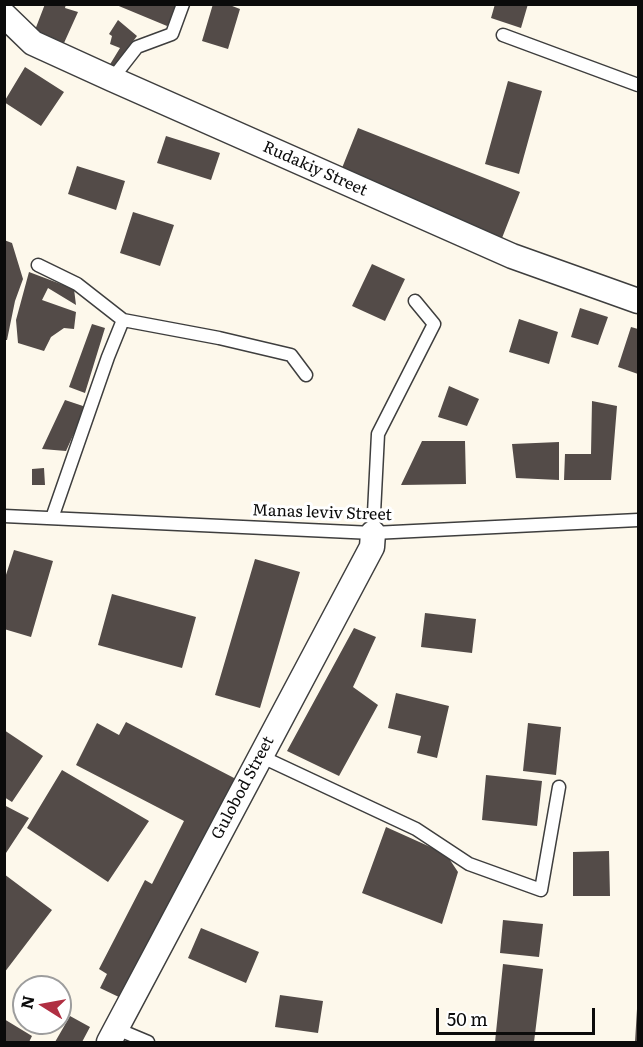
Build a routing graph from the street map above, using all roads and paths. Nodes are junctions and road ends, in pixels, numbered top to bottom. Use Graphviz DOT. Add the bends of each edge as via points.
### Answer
graph roads {
  1 [pos="183,4"];
  2 [pos="4,15"];
  3 [pos="503,35"];
  4 [pos="112,79"];
  5 [pos="639,85"];
  6 [pos="38,265"];
  7 [pos="639,301"];
  8 [pos="415,302"];
  9 [pos="123,320"];
  10 [pos="306,375"];
  11 [pos="4,516"];
  12 [pos="52,518"];
  13 [pos="639,520"];
  14 [pos="373,533"];
  15 [pos="260,756"];
  16 [pos="560,787"];
  17 [pos="113,1036"];
  18 [pos="148,1042"];
  1 -- 4 [label="lane" via="172,34 137,46"];
  2 -- 4 [label="street, Rudakiy Street" via="33,43"];
  3 -- 5 [label="lane"];
  4 -- 7 [label="street, Rudakiy Street" via="512,256"];
  6 -- 9 [label="lane" via="77,284"];
  8 -- 14 [label="lane" via="434,324 378,434"];
  9 -- 10 [label="lane" via="291,355"];
  9 -- 12 [label="lane"];
  11 -- 12 [label="lane, Manas leviv Street"];
  12 -- 14 [label="lane, Manas leviv Street"];
  13 -- 14 [label="lane, Manas leviv Street"];
  14 -- 15 [label="street, Gulobod Street" via="372,547"];
  15 -- 16 [label="lane" via="416,829 470,864 541,890"];
  15 -- 17 [label="street, Gulobod Street"];
  17 -- 18 [label="lane"];
}
